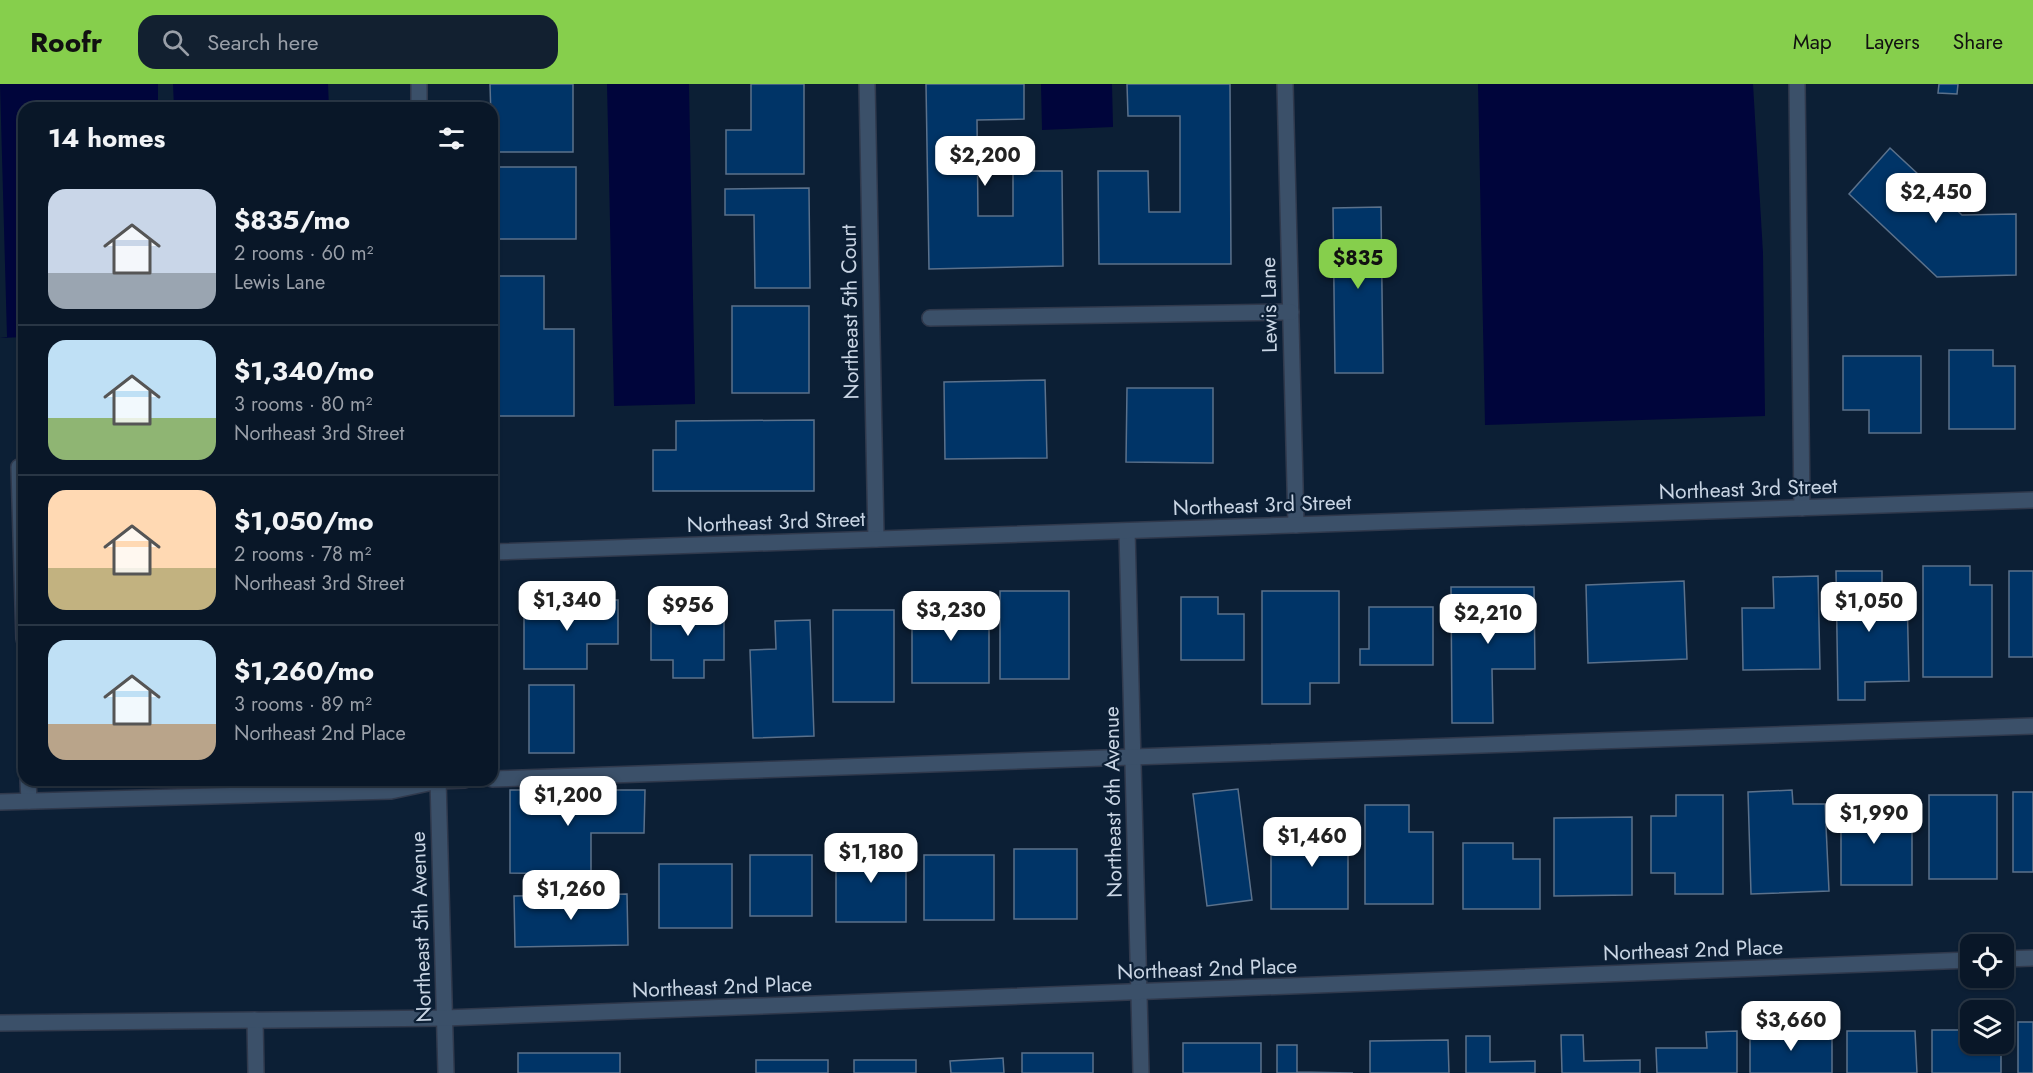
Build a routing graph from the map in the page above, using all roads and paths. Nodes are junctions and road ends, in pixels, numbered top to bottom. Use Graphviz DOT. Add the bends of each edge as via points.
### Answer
graph roads {
  1 [pos="419,84"];
  2 [pos="867,84"];
  3 [pos="1285,84"];
  4 [pos="1797,84"];
  5 [pos="419,102"];
  6 [pos="1291,312"];
  7 [pos="930,318"];
  8 [pos="2033,500"];
  9 [pos="1802,508"];
  10 [pos="1296,525"];
  11 [pos="1127,531"];
  12 [pos="876,539"];
  13 [pos="498,552"];
  14 [pos="2033,726"];
  15 [pos="1133,757"];
  16 [pos="498,779"];
  17 [pos="28,786"];
  18 [pos="414,786"];
  19 [pos="438,786"];
  20 [pos="29,801"];
  21 [pos="0,802"];
  22 [pos="2033,958"];
  23 [pos="2014,959"];
  24 [pos="1960,960"];
  25 [pos="1139,992"];
  26 [pos="445,1018"];
  27 [pos="255,1020"];
  28 [pos="0,1023"];
  29 [pos="256,1073"];
  30 [pos="446,1073"];
  31 [pos="1141,1073"];
  1 -- 5 [label="street"];
  2 -- 12 [label="street, Northeast 5th Court"];
  3 -- 6 [label="street, Lewis Lane"];
  4 -- 9 [label="street"];
  6 -- 7 [label="street"];
  6 -- 10 [label="street, Lewis Lane"];
  8 -- 9 [label="street, Northeast 3rd Street"];
  9 -- 10 [label="street, Northeast 3rd Street"];
  10 -- 11 [label="street, Northeast 3rd Street"];
  11 -- 12 [label="street, Northeast 3rd Street"];
  11 -- 15 [label="street, Northeast 6th Avenue"];
  12 -- 13 [label="street, Northeast 3rd Street"];
  14 -- 15 [label="street"];
  15 -- 16 [label="street"];
  15 -- 25 [label="street, Northeast 6th Avenue"];
  17 -- 20 [label="street"];
  18 -- 20 [label="street" via="391,791"];
  19 -- 26 [label="street, Northeast 5th Avenue"];
  20 -- 21 [label="street"];
  22 -- 23 [label="street"];
  24 -- 25 [label="street, Northeast 2nd Place"];
  25 -- 26 [label="street, Northeast 2nd Place"];
  25 -- 31 [label="street, Northeast 6th Avenue"];
  26 -- 27 [label="street, Northeast 2nd Place"];
  26 -- 30 [label="street, Northeast 5th Avenue"];
  27 -- 28 [label="street, Northeast 2nd Place"];
  27 -- 29 [label="street"];
}
